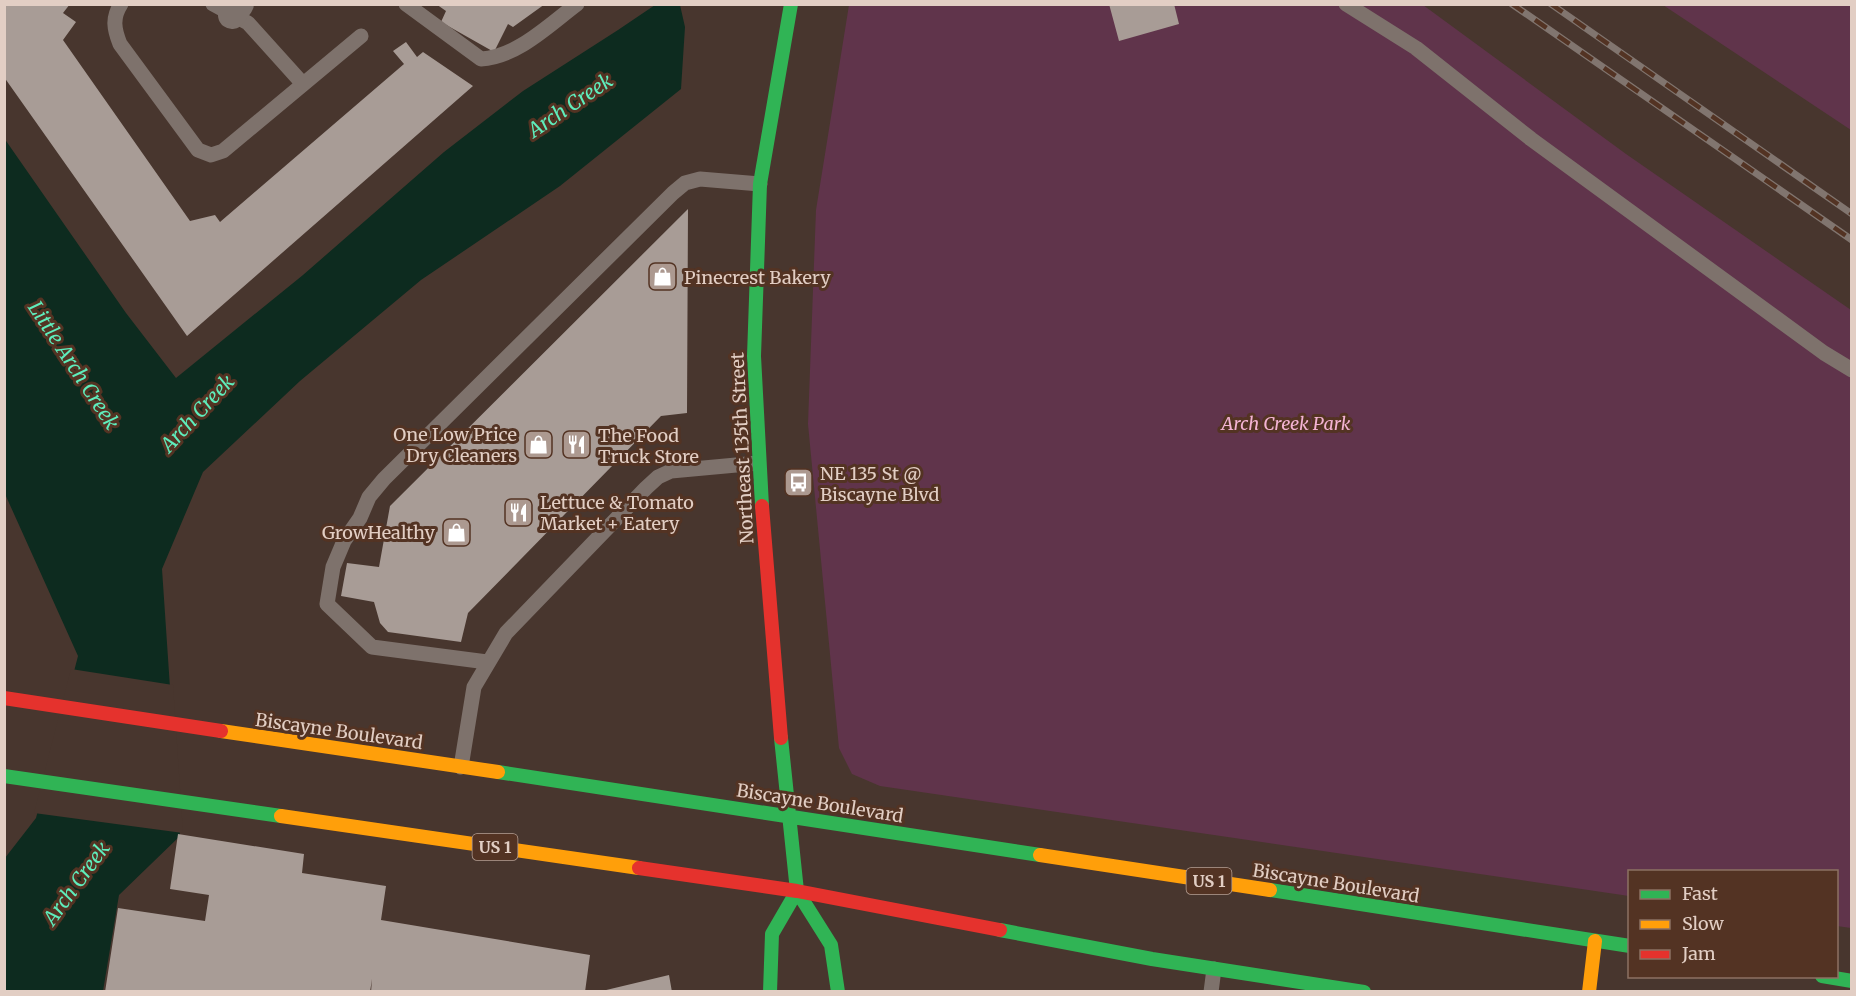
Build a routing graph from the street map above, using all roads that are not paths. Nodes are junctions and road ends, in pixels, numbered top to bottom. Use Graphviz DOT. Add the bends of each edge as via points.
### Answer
graph roads {
  1 [pos="121,4"];
  2 [pos="406,4"];
  3 [pos="577,4"];
  4 [pos="791,4"];
  5 [pos="1346,4"];
  6 [pos="228,8"];
  7 [pos="361,36"];
  8 [pos="303,84"];
  9 [pos="760,184"];
  10 [pos="1851,370"];
  11 [pos="758,463"];
  12 [pos="487,662"];
  13 [pos="4,698"];
  14 [pos="461,766"];
  15 [pos="4,776"];
  16 [pos="788,816"];
  17 [pos="797,891"];
  18 [pos="1595,941"];
  19 [pos="1628,946"];
  20 [pos="1214,969"];
  21 [pos="1834,978"];
  22 [pos="1851,981"];
  23 [pos="770,992"];
  24 [pos="838,992"];
  25 [pos="1211,992"];
  26 [pos="1364,992"];
  27 [pos="1589,992"];
  1 -- 8 [label="lane" via="114,28 120,44 198,150 211,156 223,151"];
  2 -- 3 [label="lane" via="481,58 492,58 524,44"];
  4 -- 9 [label="main road, Northeast 135th Street"];
  5 -- 10 [label="lane" via="1416,48 1531,139"];
  6 -- 8 [label="lane" via="248,23"];
  7 -- 8 [label="lane"];
  9 -- 11 [label="main road, Northeast 135th Street" via="754,356"];
  9 -- 12 [label="lane" via="700,179 685,183 369,497 333,567 327,604 372,647"];
  11 -- 12 [label="lane" via="671,471 658,477 506,633"];
  11 -- 16 [label="main road, Northeast 135th Street"];
  12 -- 14 [label="lane" via="474,687"];
  13 -- 14 [label="main road, Biscayne Boulevard / US 1"];
  14 -- 16 [label="main road, Biscayne Boulevard / US 1"];
  15 -- 17 [label="main road, US 1"];
  16 -- 17 [label="main road, Northeast 135th Street"];
  16 -- 18 [label="main road, Biscayne Boulevard / US 1"];
  17 -- 20 [label="main road, US 1"];
  17 -- 23 [label="main road" via="772,934"];
  17 -- 24 [label="main road, Northeast 135th Street" via="831,945"];
  18 -- 19 [label="main road, Biscayne Boulevard / US 1"];
  18 -- 27 [label="main road"];
  20 -- 25 [label="lane"];
  20 -- 26 [label="main road, US 1"];
  21 -- 22 [label="main road"];
}
